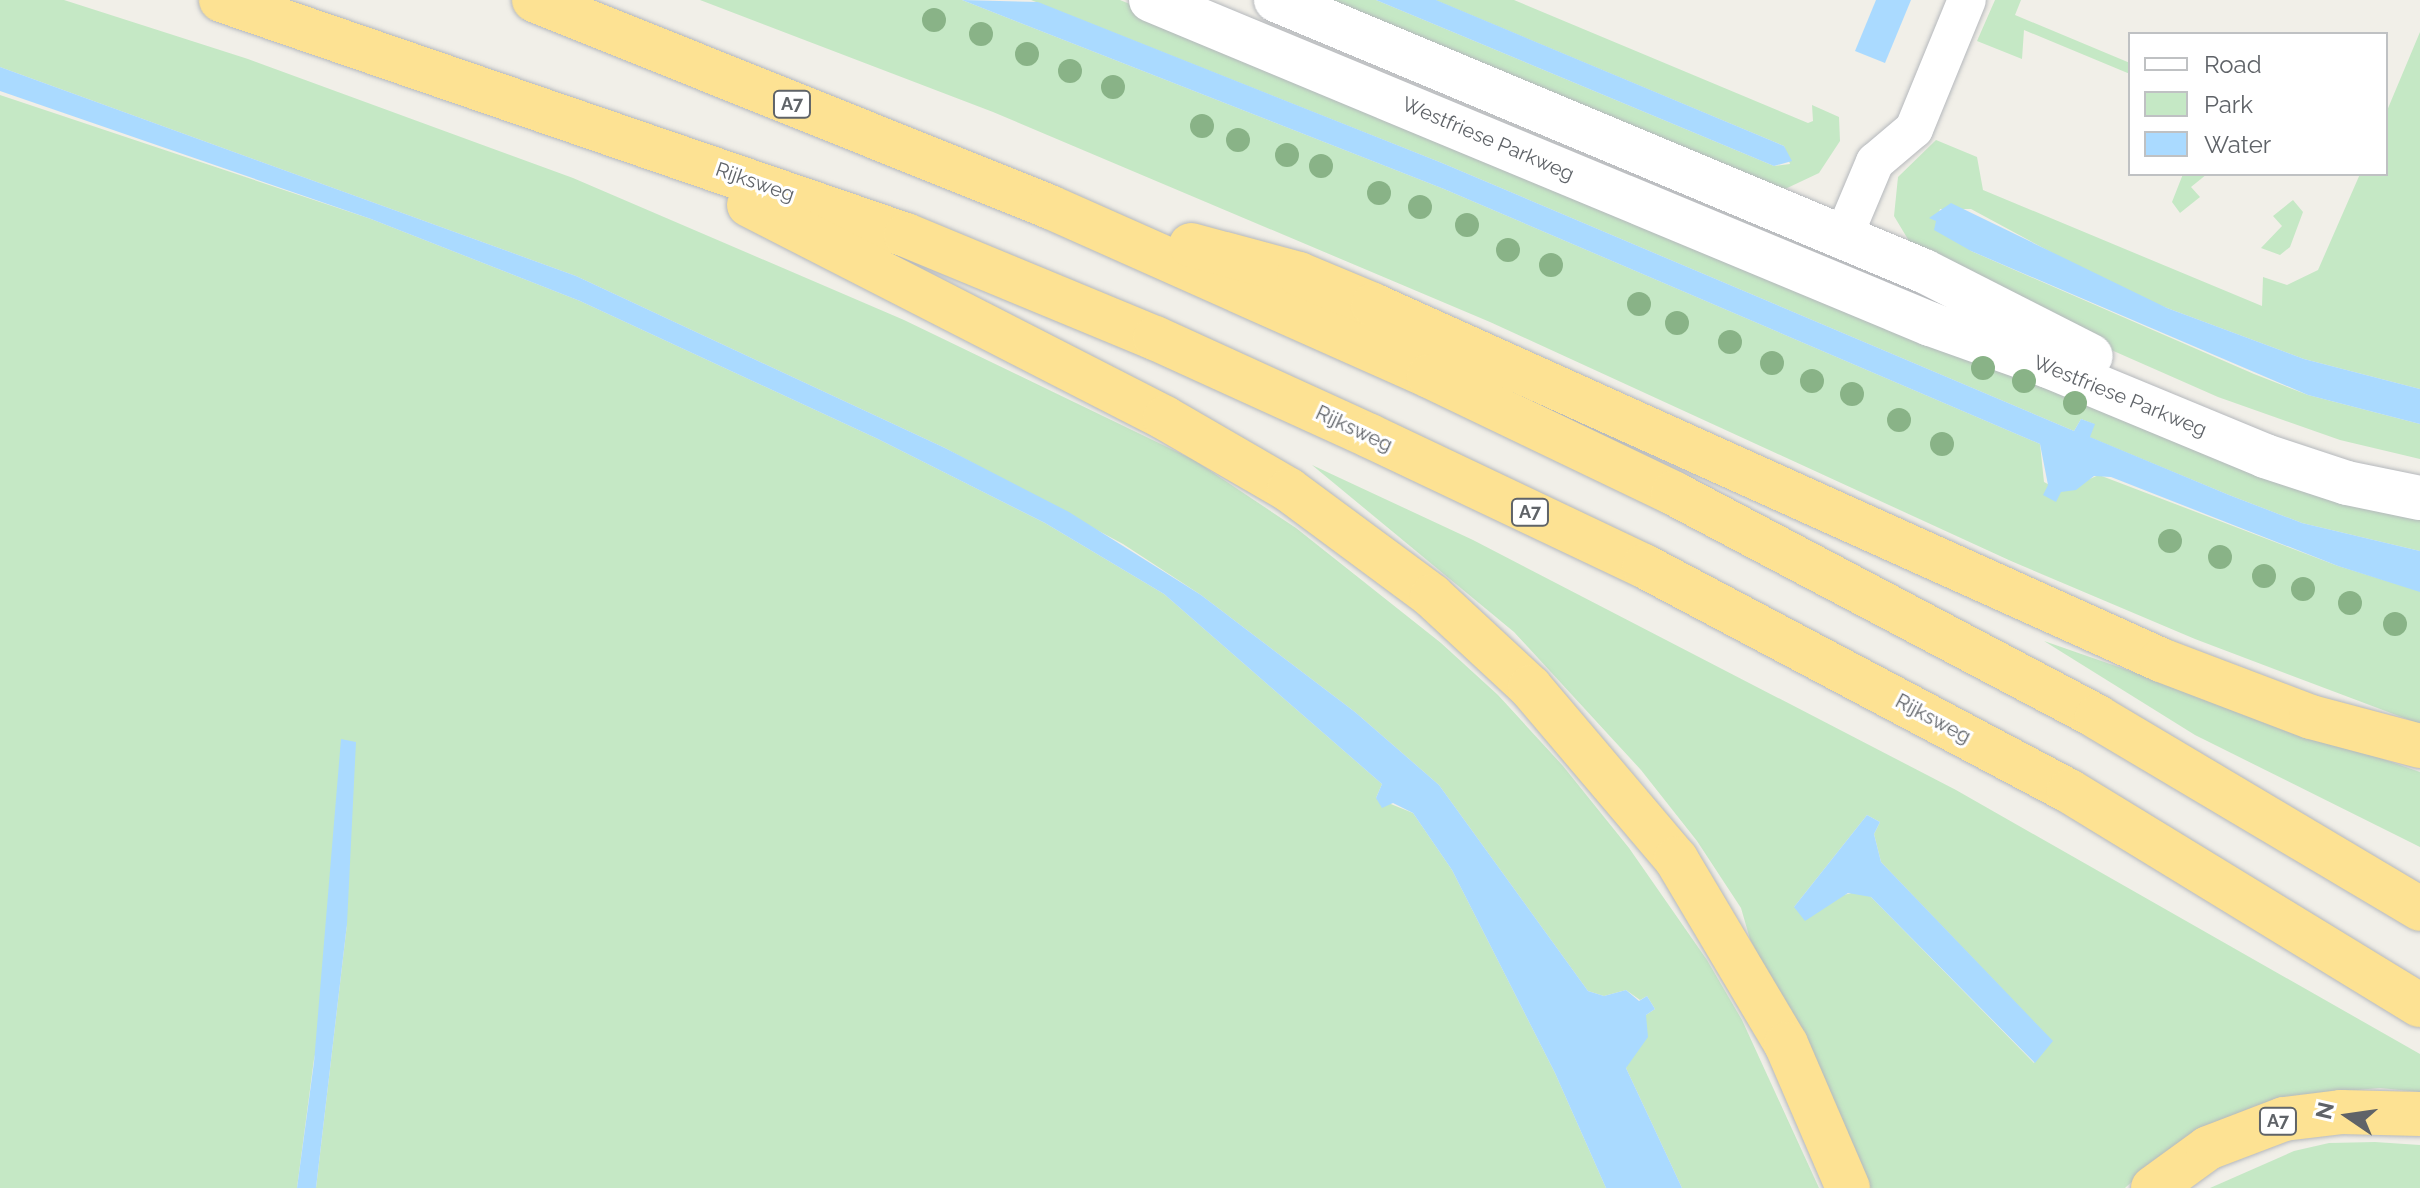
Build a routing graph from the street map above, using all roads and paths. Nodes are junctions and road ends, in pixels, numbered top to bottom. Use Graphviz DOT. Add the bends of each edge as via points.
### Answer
graph roads {
  1 [pos="221,0"];
  2 [pos="534,0"];
  3 [pos="1151,0"];
  4 [pos="1276,0"];
  5 [pos="1967,0"];
  6 [pos="589,125"];
  7 [pos="1050,207"];
  8 [pos="1842,240"];
  9 [pos="1825,279"];
  10 [pos="2420,473"];
  11 [pos="2420,498"];
  12 [pos="2420,746"];
  13 [pos="2420,909"];
  14 [pos="2420,1005"];
  15 [pos="2420,1114"];
  16 [pos="1848,1188"];
  17 [pos="2153,1188"];
  1 -- 6 [label="highway, Rijksweg / A7"];
  2 -- 7 [label="highway, A7"];
  3 -- 9 [label="street, Westfriese Parkweg"];
  4 -- 8 [label="street, Westfriese Parkweg"];
  5 -- 8 [label="street" via="1914,129 1875,162"];
  6 -- 14 [label="highway, Rijksweg / A7" via="906,235 1141,332 1644,566 2069,791"];
  6 -- 16 [label="highway, A7" via="1165,418 1289,490 1432,596 1530,687 1676,859 1786,1044"];
  7 -- 12 [label="highway, A7" via="1299,274 2161,660 2311,717"];
  7 -- 13 [label="highway, A7" via="1429,376 1673,493 2097,717"];
  8 -- 9 [label="street"];
  8 -- 10 [label="street, Westfriese Parkweg" via="1924,271 2079,351 2205,404 2270,430"];
  9 -- 11 [label="street, Westfriese Parkweg" via="2265,456 2347,483"];
  15 -- 17 [label="highway, A7" via="2341,1112 2284,1119 2208,1148"];
}
